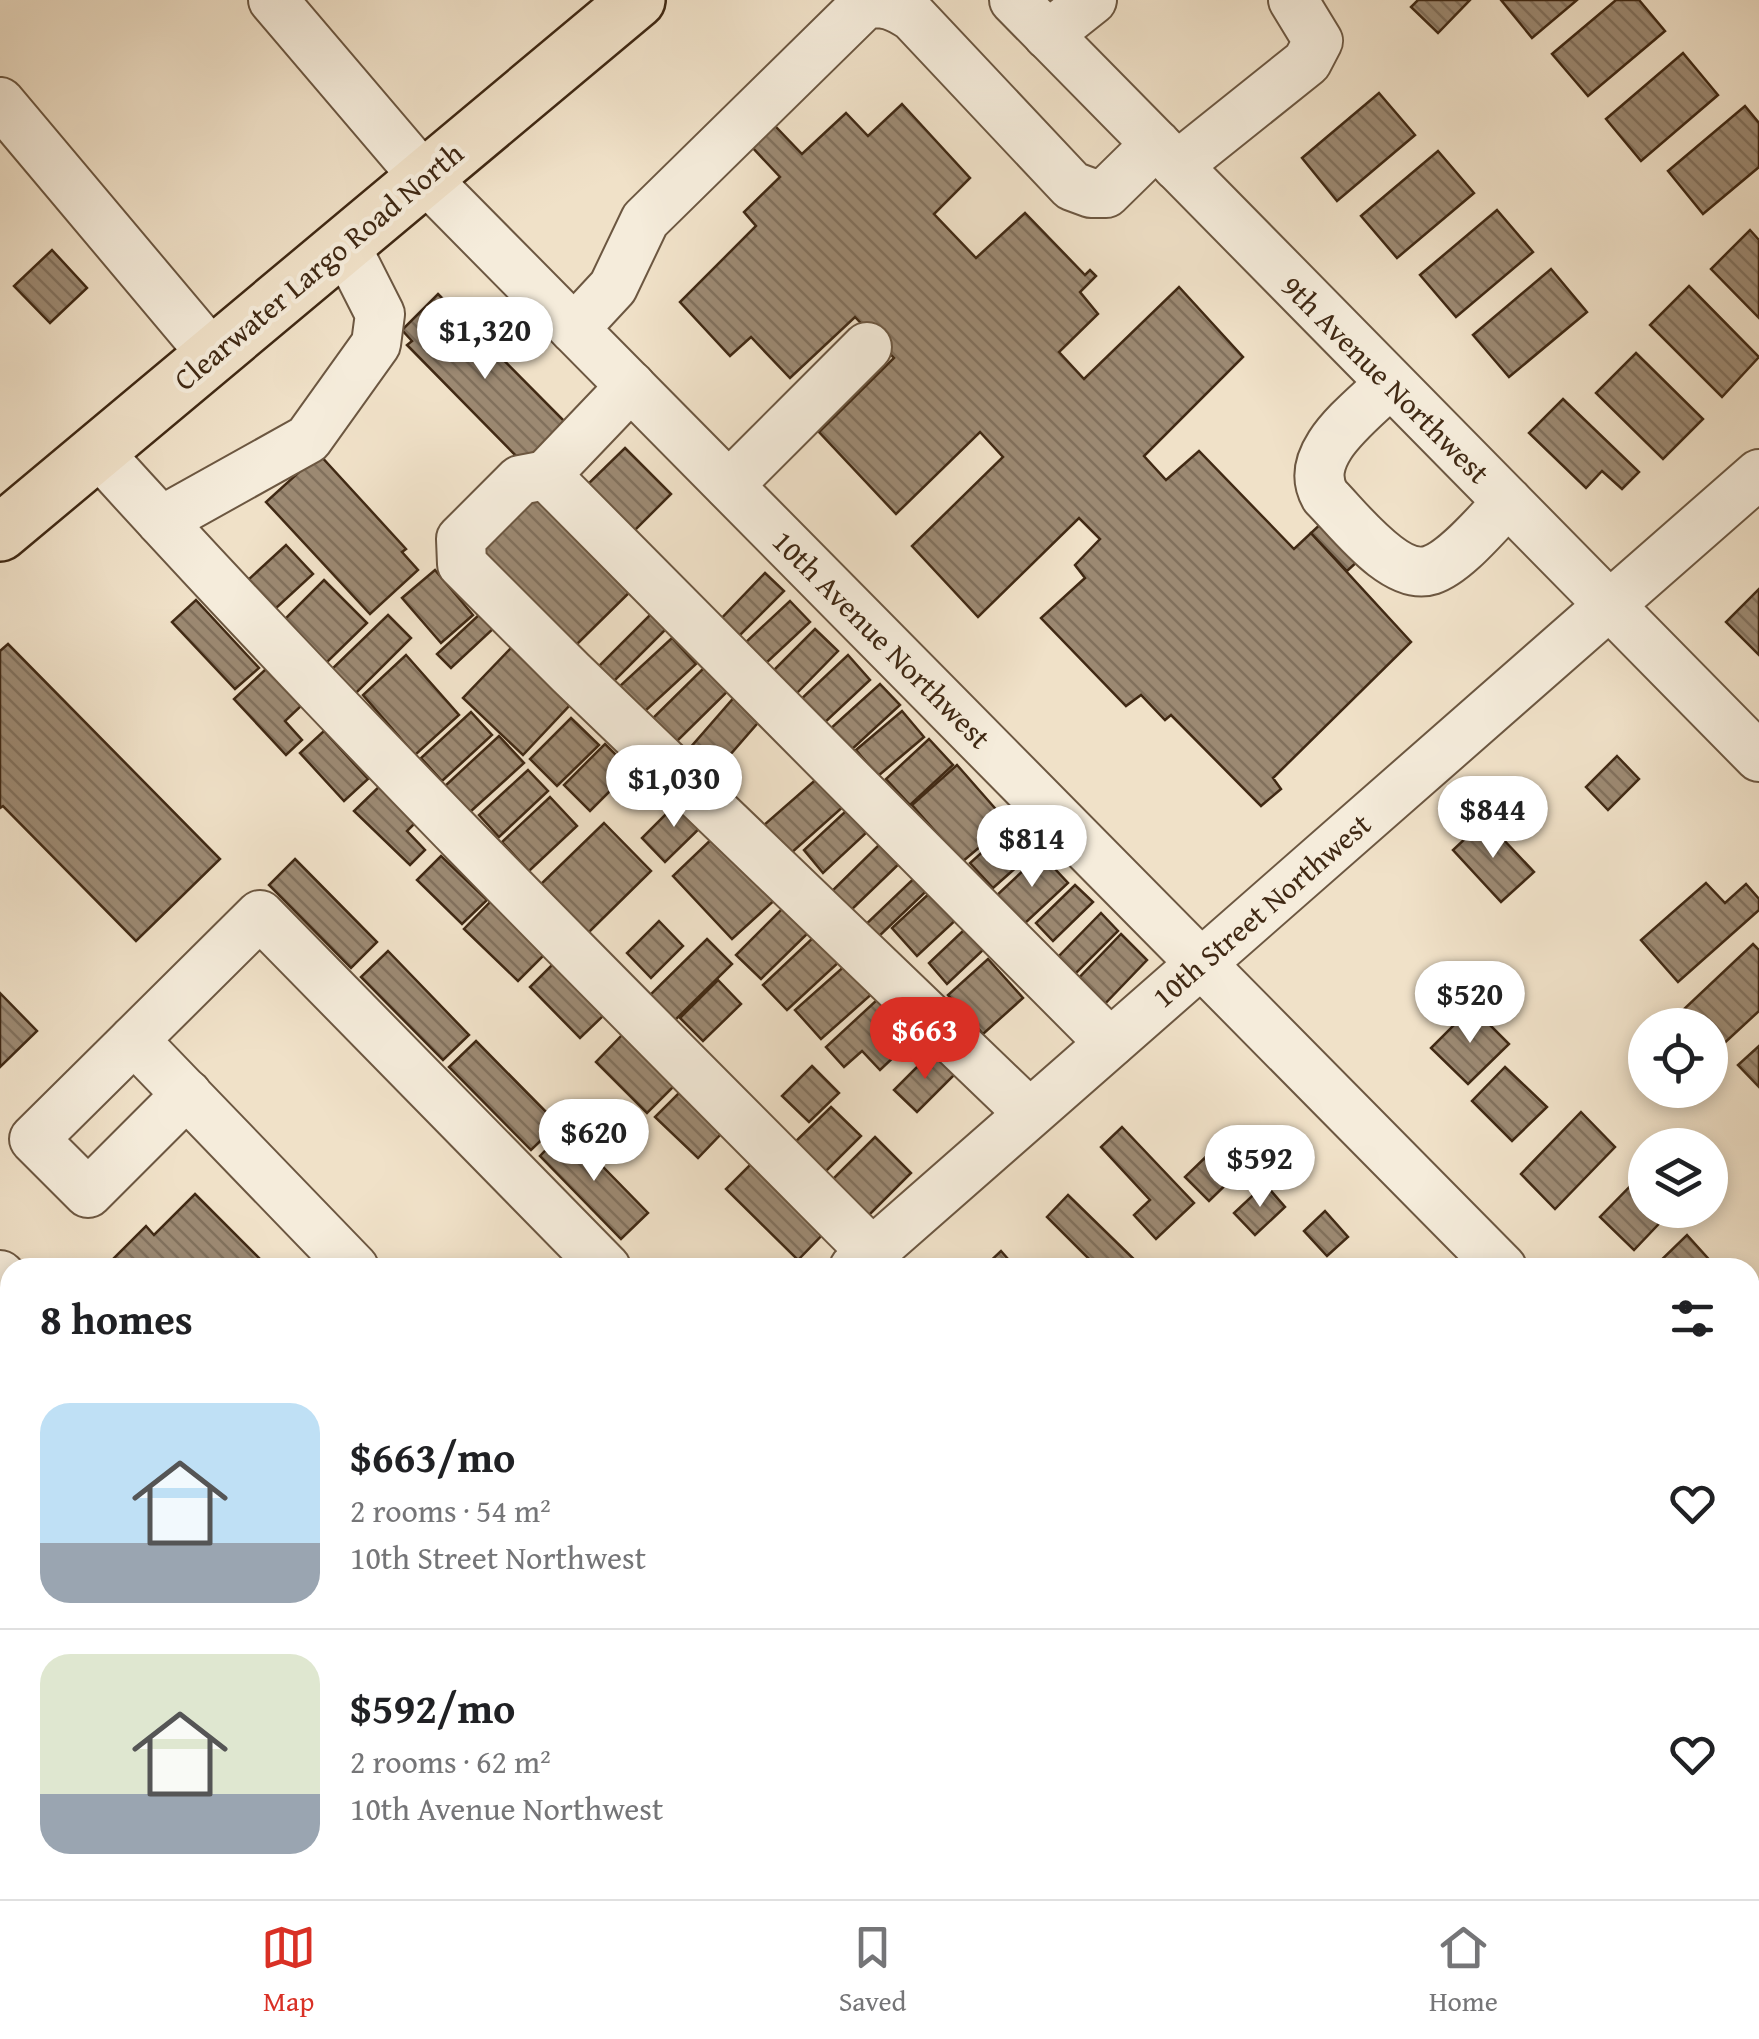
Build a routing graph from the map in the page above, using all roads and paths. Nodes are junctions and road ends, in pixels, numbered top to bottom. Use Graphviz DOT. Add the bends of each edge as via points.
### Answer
graph roads {
  1 [pos="273,0"];
  2 [pos="637,0"];
  3 [pos="1014,0"];
  4 [pos="1092,0"];
  5 [pos="1292,0"];
  6 [pos="1048,35"];
  7 [pos="0,102"];
  8 [pos="1167,155"];
  9 [pos="422,176"];
  10 [pos="344,243"];
  11 [pos="574,329"];
  12 [pos="867,347"];
  13 [pos="212,354"];
  14 [pos="1390,383"];
  15 [pos="630,386"];
  16 [pos="97,451"];
  17 [pos="1759,474"];
  18 [pos="546,475"];
  19 [pos="729,485"];
  20 [pos="1508,502"];
  21 [pos="161,522"];
  22 [pos="3,524"];
  23 [pos="1608,604"];
  24 [pos="1759,757"];
  25 [pos="1202,962"];
  26 [pos="134,1040"];
  27 [pos="1110,1042"];
  28 [pos="187,1094"];
  29 [pos="1030,1113"];
  30 [pos="344,1258"];
  31 [pos="596,1258"];
  32 [pos="861,1258"];
  33 [pos="865,1258"];
  34 [pos="1492,1258"];
  1 -- 9 [label="street, 10th Avenue Northwest"];
  2 -- 9 [label="main road, Clearwater Largo Road North"];
  3 -- 6 [label="street, 9th Avenue Northwest"];
  4 -- 6 [label="street"];
  5 -- 8 [label="street" via="1318,40 1306,62"];
  6 -- 8 [label="street, 9th Avenue Northwest"];
  7 -- 13 [label="street"];
  8 -- 11 [label="street" via="1106,193 1072,186 912,17 895,5 865,4 645,220 613,286"];
  8 -- 14 [label="street, 9th Avenue Northwest"];
  9 -- 10 [label="main road, Clearwater Largo Road North"];
  9 -- 11 [label="street, 10th Avenue Northwest"];
  10 -- 13 [label="main road, Clearwater Largo Road North"];
  10 -- 21 [label="street" via="380,314 376,344 308,439"];
  11 -- 15 [label="street, 10th Avenue Northwest"];
  12 -- 19 [label="street"];
  13 -- 16 [label="main road, Clearwater Largo Road North"];
  14 -- 20 [label="street, 9th Avenue Northwest"];
  14 -- 20 [label="street" via="1318,465 1318,483 1339,510 1393,564 1412,572 1446,561"];
  15 -- 18 [label="street"];
  15 -- 19 [label="street, 10th Avenue Northwest"];
  16 -- 21 [label="street"];
  16 -- 22 [label="main road, Clearwater Largo Road North"];
  17 -- 23 [label="street, 10th Street Northwest"];
  18 -- 27 [label="street"];
  18 -- 29 [label="street" via="520,480 461,539 462,564"];
  19 -- 25 [label="street, 10th Avenue Northwest"];
  20 -- 23 [label="street, 9th Avenue Northwest"];
  21 -- 32 [label="street"];
  23 -- 24 [label="street, 9th Avenue Northwest"];
  23 -- 25 [label="street, 10th Street Northwest"];
  25 -- 27 [label="street, 10th Street Northwest"];
  25 -- 34 [label="street, 10th Avenue Northwest"];
  26 -- 28 [label="street"];
  26 -- 28 [label="street" via="34,1139 88,1193"];
  26 -- 31 [label="street" via="260,915"];
  27 -- 29 [label="street, 10th Street Northwest"];
  28 -- 30 [label="street"];
  29 -- 33 [label="street, 10th Street Northwest"];
}
